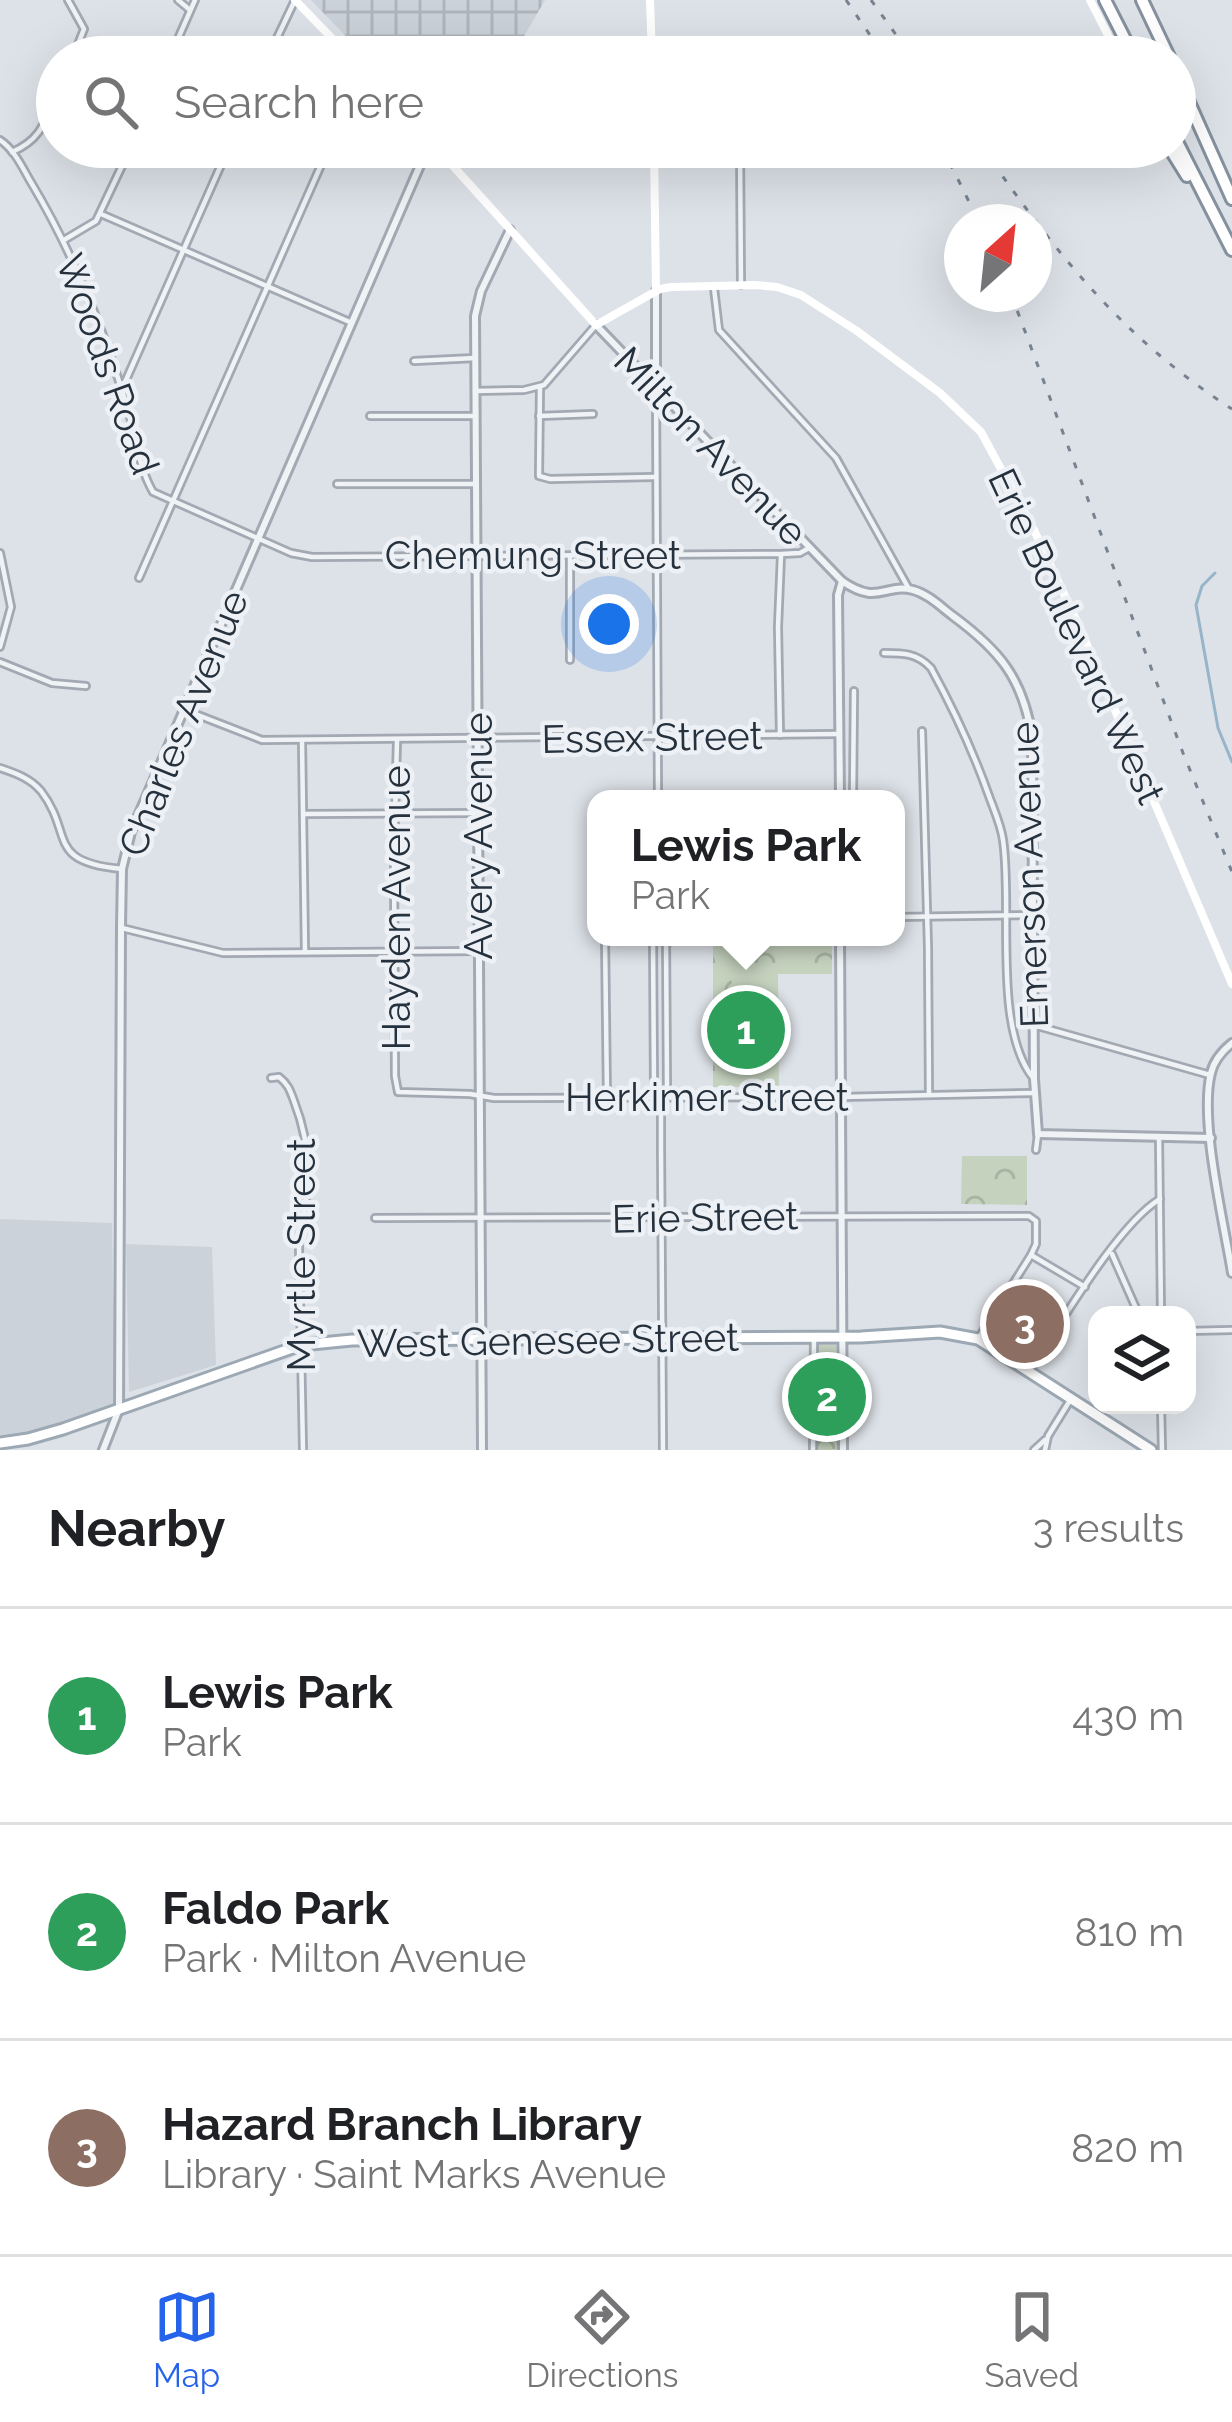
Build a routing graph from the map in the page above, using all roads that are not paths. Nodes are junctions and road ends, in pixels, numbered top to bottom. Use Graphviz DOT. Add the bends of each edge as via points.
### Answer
graph roads {
  1 [pos="68,0"];
  2 [pos="178,0"];
  3 [pos="195,0"];
  4 [pos="295,0"];
  5 [pos="650,0"];
  6 [pos="1090,0"];
  7 [pos="1105,0"];
  8 [pos="1142,0"];
  9 [pos="190,10"];
  10 [pos="81,36"];
  11 [pos="179,36"];
  12 [pos="278,36"];
  13 [pos="330,36"];
  14 [pos="651,36"];
  15 [pos="1108,36"];
  16 [pos="1123,36"];
  17 [pos="1158,36"];
  18 [pos="1196,118"];
  19 [pos="36,137"];
  20 [pos="0,140"];
  21 [pos="12,152"];
  22 [pos="122,168"];
  23 [pos="220,168"];
  24 [pos="320,168"];
  25 [pos="422,168"];
  26 [pos="452,168"];
  27 [pos="655,168"];
  28 [pos="740,168"];
  29 [pos="1183,168"];
  30 [pos="1190,168"];
  31 [pos="1232,199"];
  32 [pos="1213,213"];
  33 [pos="101,214"];
  34 [pos="510,230"];
  35 [pos="64,240"];
  36 [pos="184,250"];
  37 [pos="1232,250"];
  38 [pos="714,285"];
  39 [pos="741,285"];
  40 [pos="268,286"];
  41 [pos="656,291"];
  42 [pos="352,323"];
  43 [pos="596,325"];
  44 [pos="475,358"];
  45 [pos="414,361"];
  46 [pos="540,387"];
  47 [pos="656,387"];
  48 [pos="122,391"];
  49 [pos="476,391"];
  50 [pos="593,414"];
  51 [pos="370,416"];
  52 [pos="476,416"];
  53 [pos="539,416"];
  54 [pos="657,477"];
  55 [pos="338,484"];
  56 [pos="476,484"];
  57 [pos="173,502"];
  58 [pos="259,538"];
  59 [pos="809,548"];
  60 [pos="0,553"];
  61 [pos="781,554"];
  62 [pos="657,555"];
  63 [pos="476,556"];
  64 [pos="570,556"];
  65 [pos="139,578"];
  66 [pos="842,581"];
  67 [pos="909,589"];
  68 [pos="0,646"];
  69 [pos="884,653"];
  70 [pos="570,659"];
  71 [pos="0,662"];
  72 [pos="86,686"];
  73 [pos="854,692"];
  74 [pos="184,710"];
  75 [pos="922,731"];
  76 [pos="839,734"];
  77 [pos="780,735"];
  78 [pos="658,736"];
  79 [pos="302,740"];
  80 [pos="397,740"];
  81 [pos="478,740"];
  82 [pos="0,768"];
  83 [pos="658,790"];
  84 [pos="840,790"];
  85 [pos="853,790"];
  86 [pos="395,813"];
  87 [pos="478,813"];
  88 [pos="303,814"];
  89 [pos="122,868"];
  90 [pos="1034,914"];
  91 [pos="1007,916"];
  92 [pos="905,917"];
  93 [pos="927,918"];
  94 [pos="121,927"];
  95 [pos="605,946"];
  96 [pos="653,946"];
  97 [pos="666,946"];
  98 [pos="840,946"];
  99 [pos="395,951"];
  100 [pos="479,951"];
  101 [pos="305,952"];
  102 [pos="1232,984"];
  103 [pos="1034,1025"];
  104 [pos="1232,1043"];
  105 [pos="1210,1075"];
  106 [pos="395,1076"];
  107 [pos="271,1078"];
  108 [pos="1034,1079"];
  109 [pos="1034,1093"];
  110 [pos="928,1095"];
  111 [pos="480,1096"];
  112 [pos="607,1097"];
  113 [pos="654,1097"];
  114 [pos="666,1097"];
  115 [pos="841,1097"];
  116 [pos="661,1114"];
  117 [pos="1038,1134"];
  118 [pos="1160,1137"];
  119 [pos="1211,1138"];
  120 [pos="1036,1150"];
  121 [pos="1160,1199"];
  122 [pos="842,1216"];
  123 [pos="661,1217"];
  124 [pos="375,1218"];
  125 [pos="481,1219"];
  126 [pos="1111,1252"];
  127 [pos="1030,1255"];
  128 [pos="1232,1274"];
  129 [pos="1085,1287"];
  130 [pos="1134,1306"];
  131 [pos="1161,1306"];
  132 [pos="1232,1330"];
  133 [pos="1196,1331"];
  134 [pos="814,1337"];
  135 [pos="842,1337"];
  136 [pos="662,1338"];
  137 [pos="978,1339"];
  138 [pos="481,1340"];
  139 [pos="301,1345"];
  140 [pos="1030,1371"];
  141 [pos="1071,1398"];
  142 [pos="119,1409"];
  143 [pos="1161,1414"];
  144 [pos="1048,1436"];
  145 [pos="1,1445"];
  146 [pos="103,1450"];
  147 [pos="303,1450"];
  148 [pos="482,1450"];
  149 [pos="662,1450"];
  150 [pos="813,1450"];
  151 [pos="843,1450"];
  152 [pos="1034,1450"];
  153 [pos="1045,1450"];
  154 [pos="1151,1450"];
  155 [pos="1162,1450"];
  1 -- 10 [label="street"];
  2 -- 9 [label="street"];
  3 -- 9 [label="street"];
  4 -- 12 [label="street"];
  4 -- 13 [label="main road"];
  5 -- 14 [label="main road"];
  6 -- 15 [label="main road"];
  7 -- 16 [label="highway"];
  8 -- 17 [label="highway"];
  9 -- 11 [label="street"];
  18 -- 31 [label="highway"];
  19 -- 21 [label="street"];
  20 -- 21 [label="street, Woods Road"];
  21 -- 35 [label="street, Woods Road"];
  22 -- 33 [label="street"];
  23 -- 36 [label="street"];
  24 -- 40 [label="street"];
  25 -- 42 [label="street, Charles Avenue"];
  26 -- 34 [label="main road, Milton Avenue"];
  27 -- 41 [label="main road"];
  28 -- 39 [label="street"];
  29 -- 32 [label="highway"];
  30 -- 32 [label="highway"];
  32 -- 37 [label="highway"];
  33 -- 35 [label="street"];
  33 -- 36 [label="street"];
  34 -- 43 [label="main road, Milton Avenue"];
  34 -- 44 [label="street, Avery Avenue" via="476,308"];
  35 -- 48 [label="street, Woods Road"];
  36 -- 40 [label="street"];
  36 -- 48 [label="street"];
  38 -- 39 [label="main road, Erie Boulevard West"];
  38 -- 41 [label="main road, Erie Boulevard West"];
  38 -- 67 [label="street, Emerson Avenue" via="719,330 836,458"];
  39 -- 102 [label="main road, Erie Boulevard West" via="777,286 819,305 980,432 1078,626"];
  40 -- 42 [label="street"];
  40 -- 57 [label="street"];
  41 -- 43 [label="main road, Erie Boulevard West"];
  41 -- 47 [label="street"];
  42 -- 58 [label="street, Charles Avenue"];
  43 -- 46 [label="street"];
  43 -- 47 [label="street, Milton Avenue"];
  44 -- 45 [label="street"];
  44 -- 49 [label="street, Avery Avenue"];
  46 -- 49 [label="street"];
  46 -- 53 [label="street"];
  47 -- 54 [label="street"];
  47 -- 59 [label="street, Milton Avenue"];
  48 -- 57 [label="street, Woods Road" via="149,485"];
  49 -- 52 [label="street, Avery Avenue"];
  50 -- 53 [label="street"];
  51 -- 52 [label="street"];
  52 -- 56 [label="street, Avery Avenue"];
  53 -- 54 [label="street" via="544,478"];
  54 -- 62 [label="street"];
  55 -- 56 [label="street"];
  56 -- 63 [label="street, Avery Avenue"];
  57 -- 58 [label="street, Woods Road"];
  57 -- 65 [label="street"];
  58 -- 63 [label="street, Chemung Street" via="312,557"];
  58 -- 74 [label="street, Charles Avenue"];
  59 -- 61 [label="street, Chemung Street"];
  59 -- 66 [label="street, Milton Avenue"];
  60 -- 68 [label="street" via="11,607"];
  61 -- 62 [label="street, Chemung Street"];
  61 -- 77 [label="street"];
  62 -- 64 [label="street, Chemung Street"];
  62 -- 78 [label="street"];
  63 -- 64 [label="street, Chemung Street"];
  63 -- 81 [label="street, Avery Avenue"];
  64 -- 70 [label="street"];
  66 -- 67 [label="street" via="872,595"];
  66 -- 76 [label="street"];
  67 -- 90 [label="street, Emerson Avenue" via="983,638 1022,694 1033,737"];
  69 -- 91 [label="street" via="928,664 964,731 1003,835"];
  71 -- 72 [label="street"];
  73 -- 85 [label="street"];
  74 -- 79 [label="street, Essex Street" via="255,740"];
  74 -- 89 [label="street, Charles Avenue"];
  75 -- 93 [label="street"];
  76 -- 77 [label="street, Essex Street"];
  76 -- 84 [label="street"];
  77 -- 78 [label="street, Essex Street"];
  78 -- 81 [label="street, Essex Street"];
  78 -- 83 [label="street"];
  79 -- 80 [label="street, Essex Street"];
  79 -- 88 [label="street"];
  80 -- 81 [label="street, Essex Street"];
  80 -- 86 [label="street, Hayden Avenue"];
  81 -- 87 [label="street, Avery Avenue"];
  82 -- 89 [label="street" via="40,790 75,856"];
  86 -- 87 [label="street"];
  86 -- 88 [label="street"];
  86 -- 99 [label="street, Hayden Avenue"];
  87 -- 100 [label="street, Avery Avenue"];
  88 -- 101 [label="street"];
  89 -- 94 [label="street, Charles Avenue"];
  90 -- 91 [label="street"];
  90 -- 103 [label="street, Emerson Avenue"];
  91 -- 93 [label="street"];
  91 -- 108 [label="street" via="1012,1022"];
  92 -- 93 [label="street"];
  93 -- 110 [label="street"];
  94 -- 101 [label="street" via="223,953"];
  94 -- 142 [label="street, Charles Avenue"];
  95 -- 112 [label="street"];
  96 -- 113 [label="street"];
  97 -- 114 [label="street"];
  98 -- 115 [label="street"];
  99 -- 100 [label="street"];
  99 -- 101 [label="street"];
  99 -- 106 [label="street, Hayden Avenue"];
  100 -- 111 [label="street, Avery Avenue"];
  103 -- 105 [label="street"];
  103 -- 108 [label="street, Emerson Avenue"];
  104 -- 105 [label="street"];
  105 -- 119 [label="street"];
  106 -- 111 [label="street, Herkimer Street" via="401,1094"];
  107 -- 139 [label="street, Myrtle Street" via="285,1079 304,1133"];
  108 -- 109 [label="street, Emerson Avenue"];
  109 -- 110 [label="street, Herkimer Street"];
  109 -- 117 [label="street, Emerson Avenue"];
  110 -- 115 [label="street, Herkimer Street"];
  111 -- 112 [label="street, Herkimer Street"];
  111 -- 125 [label="street, Avery Avenue"];
  112 -- 113 [label="street, Herkimer Street"];
  113 -- 114 [label="street, Herkimer Street"];
  113 -- 116 [label="street"];
  114 -- 115 [label="street, Herkimer Street"];
  114 -- 116 [label="street"];
  115 -- 122 [label="street"];
  116 -- 123 [label="street"];
  117 -- 118 [label="street"];
  117 -- 120 [label="street, Emerson Avenue"];
  118 -- 119 [label="street"];
  118 -- 121 [label="street"];
  119 -- 128 [label="street"];
  121 -- 126 [label="street"];
  121 -- 131 [label="street"];
  122 -- 123 [label="street, Erie Street"];
  122 -- 127 [label="street, Erie Street" via="1025,1215 1037,1228"];
  122 -- 135 [label="street"];
  123 -- 125 [label="street, Erie Street"];
  123 -- 136 [label="street"];
  124 -- 125 [label="street, Erie Street"];
  125 -- 138 [label="street, Avery Avenue"];
  126 -- 129 [label="street"];
  126 -- 130 [label="street"];
  127 -- 129 [label="street"];
  127 -- 137 [label="street"];
  129 -- 140 [label="street"];
  132 -- 133 [label="street"];
  134 -- 135 [label="main road, West Genesee Street"];
  134 -- 136 [label="main road, West Genesee Street"];
  134 -- 150 [label="street"];
  135 -- 137 [label="main road, West Genesee Street" via="940,1332"];
  135 -- 151 [label="street"];
  136 -- 138 [label="main road, West Genesee Street"];
  136 -- 149 [label="street"];
  137 -- 140 [label="main road, West Genesee Street"];
  138 -- 139 [label="main road, West Genesee Street"];
  138 -- 148 [label="street, Avery Avenue"];
  139 -- 142 [label="main road, West Genesee Street"];
  139 -- 147 [label="street, Myrtle Street"];
  140 -- 141 [label="main road, West Genesee Street"];
  141 -- 144 [label="street"];
  141 -- 154 [label="main road, West Genesee Street"];
  142 -- 145 [label="main road, West Genesee Street"];
  142 -- 146 [label="street"];
  143 -- 155 [label="street"];
  144 -- 152 [label="street"];
  144 -- 153 [label="street"];
}
